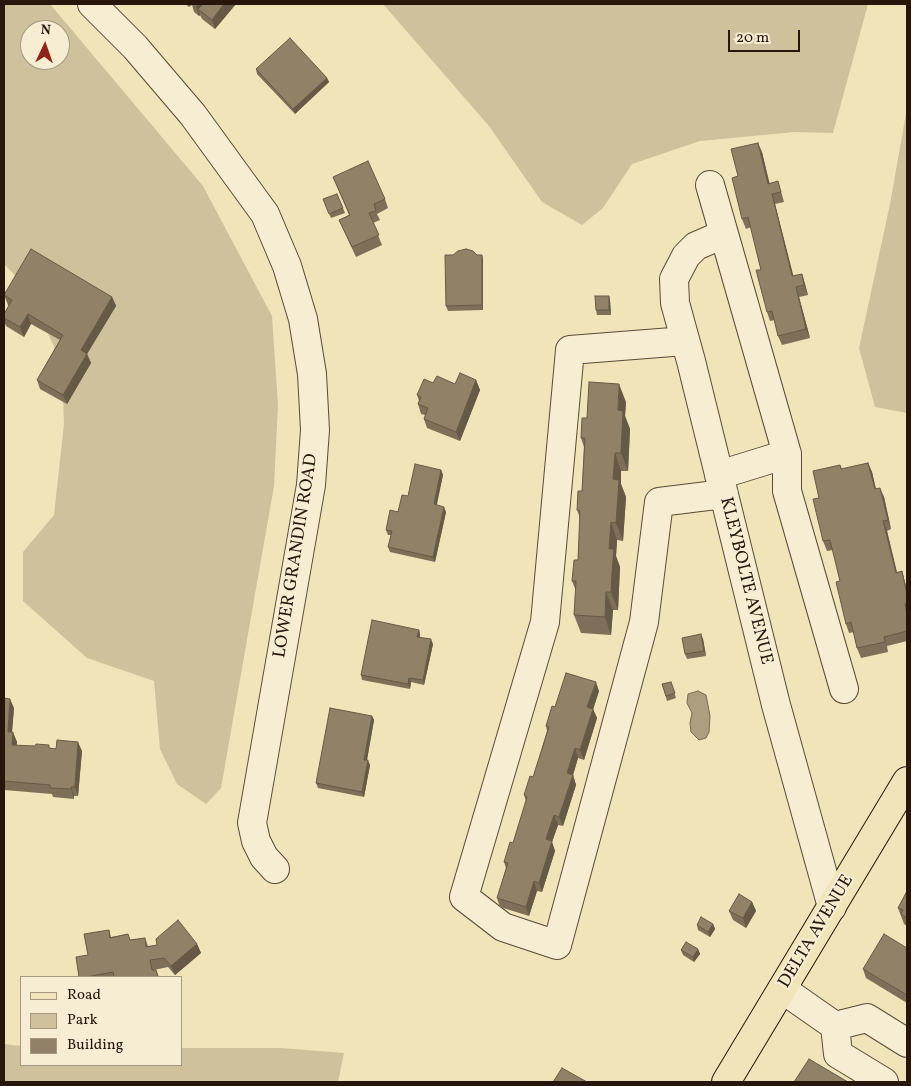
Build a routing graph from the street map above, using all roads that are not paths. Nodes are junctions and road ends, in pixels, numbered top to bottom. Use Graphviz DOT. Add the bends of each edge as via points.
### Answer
graph roads {
  1 [pos="92,4"];
  2 [pos="710,185"];
  3 [pos="724,234"];
  4 [pos="685,341"];
  5 [pos="787,454"];
  6 [pos="721,484"];
  7 [pos="844,689"];
  8 [pos="907,781"];
  9 [pos="275,869"];
  10 [pos="832,907"];
  11 [pos="782,989"];
  12 [pos="835,1026"];
  13 [pos="907,1043"];
  14 [pos="726,1082"];
  15 [pos="884,1082"];
  1 -- 9 [label="street, LOWER GRANDIN ROAD" via="193,115 266,214 287,266 303,319 312,374 315,430 311,486 252,823 256,841"];
  2 -- 3 [label="street"];
  3 -- 4 [label="street, KLEYBOLTE AVENUE" via="696,246 686,256 674,279 675,303"];
  3 -- 5 [label="street"];
  4 -- 6 [label="street, KLEYBOLTE AVENUE"];
  4 -- 6 [label="street" via="570,350 545,622 464,897 503,928 557,945 644,622 659,502"];
  5 -- 6 [label="street"];
  5 -- 7 [label="street" via="788,491"];
  6 -- 10 [label="street, KLEYBOLTE AVENUE" via="776,705"];
  8 -- 10 [label="main road, DELTA AVENUE"];
  10 -- 11 [label="main road, DELTA AVENUE"];
  11 -- 12 [label="street"];
  11 -- 14 [label="main road, DELTA AVENUE"];
  12 -- 13 [label="street" via="867,1018"];
  12 -- 15 [label="street" via="838,1054"];
}
